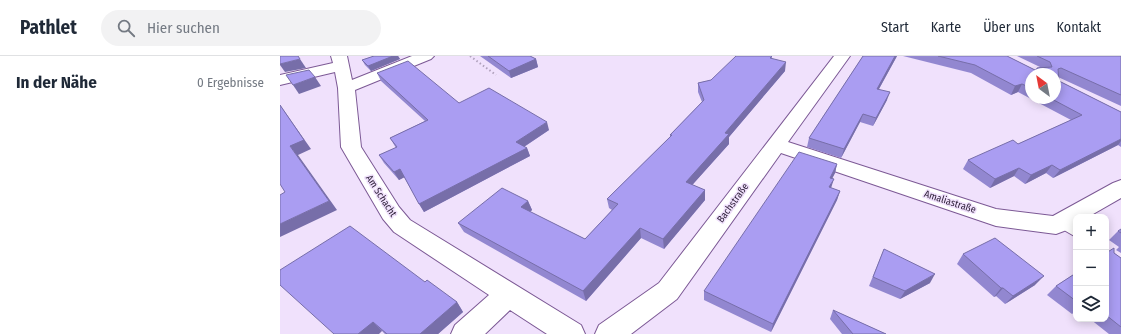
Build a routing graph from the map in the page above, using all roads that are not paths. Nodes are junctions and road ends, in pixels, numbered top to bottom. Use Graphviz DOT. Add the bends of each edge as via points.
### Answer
graph roads {
  1 [pos="426,56"];
  2 [pos="842,56"];
  3 [pos="341,61"];
  4 [pos="280,80"];
  5 [pos="346,88"];
  6 [pos="776,145"];
  7 [pos="1121,188"];
  8 [pos="1069,227"];
  9 [pos="509,294"];
  10 [pos="465,334"];
  11 [pos="571,334"];
  12 [pos="609,334"];
  1 -- 5 [label="street"];
  2 -- 6 [label="street, Bachstraße"];
  3 -- 4 [label="street, Am Schacht"];
  3 -- 5 [label="street, Am Schacht"];
  5 -- 9 [label="street, Am Schacht" via="351,147 391,213 402,226"];
  6 -- 8 [label="street, Amaliastraße" via="996,217"];
  6 -- 12 [label="street, Bachstraße" via="668,291"];
  7 -- 8 [label="street, Amaliastraße"];
  9 -- 10 [label="street"];
  9 -- 11 [label="street, Am Schacht"];
}
